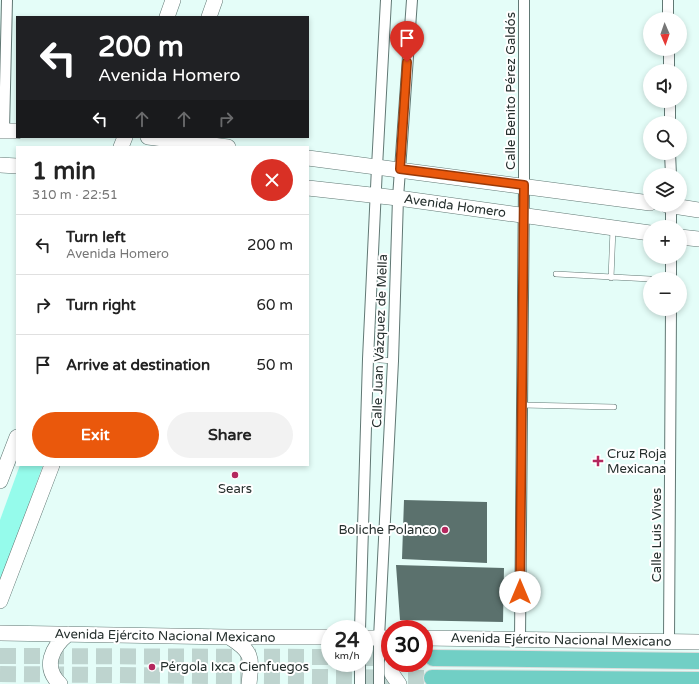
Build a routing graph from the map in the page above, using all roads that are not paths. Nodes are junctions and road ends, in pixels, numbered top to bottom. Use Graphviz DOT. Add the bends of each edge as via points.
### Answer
graph roads {
  1 [pos="7,0"];
  2 [pos="173,0"];
  3 [pos="215,0"];
  4 [pos="386,0"];
  5 [pos="412,0"];
  6 [pos="524,0"];
  7 [pos="668,0"];
  8 [pos="668,12"];
  9 [pos="167,16"];
  10 [pos="209,16"];
  11 [pos="7,131"];
  12 [pos="152,138"];
  13 [pos="166,141"];
  14 [pos="218,146"];
  15 [pos="309,158"];
  16 [pos="0,165"];
  17 [pos="16,166"];
  18 [pos="377,166"];
  19 [pos="400,169"];
  20 [pos="524,185"];
  21 [pos="309,188"];
  22 [pos="375,195"];
  23 [pos="398,198"];
  24 [pos="643,202"];
  25 [pos="687,208"];
  26 [pos="699,210"];
  27 [pos="523,216"];
  28 [pos="613,228"];
  29 [pos="643,232"];
  30 [pos="687,238"];
  31 [pos="699,239"];
  32 [pos="556,274"];
  33 [pos="611,278"];
  34 [pos="643,279"];
  35 [pos="671,316"];
  36 [pos="368,359"];
  37 [pos="393,361"];
  38 [pos="522,405"];
  39 [pos="614,407"];
  40 [pos="16,440"];
  41 [pos="52,466"];
  42 [pos="0,481"];
  43 [pos="0,601"];
  44 [pos="360,620"];
  45 [pos="0,633"];
  46 [pos="68,634"];
  47 [pos="229,637"];
  48 [pos="321,637"];
  49 [pos="378,638"];
  50 [pos="433,638"];
  51 [pos="520,639"];
  52 [pos="669,641"];
  53 [pos="699,642"];
  54 [pos="433,658"];
  55 [pos="699,661"];
  56 [pos="360,672"];
  57 [pos="392,672"];
  58 [pos="432,678"];
  59 [pos="699,680"];
  60 [pos="60,684"];
  61 [pos="249,684"];
  62 [pos="360,684"];
  63 [pos="379,684"];
  64 [pos="399,684"];
  1 -- 11 [label="street"];
  2 -- 9 [label="main road"];
  3 -- 10 [label="main road"];
  4 -- 18 [label="street, Calle Juan Vázquez de Mella"];
  5 -- 19 [label="street, Calle Juan Vázquez de Mella"];
  6 -- 20 [label="street, Calle Benito Pérez Galdós"];
  7 -- 8 [label="street"];
  12 -- 13 [label="main road"];
  13 -- 14 [label="main road"];
  15 -- 18 [label="main road"];
  16 -- 17 [label="main road"];
  18 -- 19 [label="main road"];
  18 -- 22 [label="street, Calle Juan Vázquez de Mella"];
  19 -- 20 [label="main road"];
  19 -- 23 [label="street, Calle Juan Vázquez de Mella"];
  20 -- 24 [label="main road"];
  20 -- 27 [label="street, Calle Benito Pérez Galdós"];
  21 -- 22 [label="main road, Avenida Homero"];
  22 -- 23 [label="main road, Avenida Homero"];
  22 -- 36 [label="street, Calle Juan Vázquez de Mella"];
  23 -- 27 [label="main road, Avenida Homero"];
  23 -- 37 [label="street, Calle Juan Vázquez de Mella"];
  25 -- 26 [label="main road"];
  27 -- 28 [label="main road, Avenida Homero"];
  27 -- 38 [label="street, Calle Benito Pérez Galdós"];
  28 -- 29 [label="main road, Avenida Homero"];
  28 -- 33 [label="lane"];
  30 -- 31 [label="main road"];
  32 -- 33 [label="lane"];
  33 -- 34 [label="lane"];
  35 -- 52 [label="street, Calle Luis Vives"];
  36 -- 37 [label="lane"];
  36 -- 44 [label="street, Calle Juan Vázquez de Mella"];
  37 -- 49 [label="street, Calle Juan Vázquez de Mella"];
  38 -- 39 [label="lane"];
  38 -- 51 [label="street, Calle Benito Pérez Galdós"];
  40 -- 42 [label="main road"];
  41 -- 43 [label="main road"];
  45 -- 46 [label="main road, Avenida Ejército Nacional Mexicano"];
  46 -- 47 [label="main road, Avenida Ejército Nacional Mexicano"];
  46 -- 60 [label="main road" via="53,651 51,662 54,678"];
  47 -- 48 [label="main road, Avenida Ejército Nacional Mexicano"];
  47 -- 61 [label="main road" via="247,651 251,666"];
  49 -- 63 [label="street, Calle Juan Vázquez de Mella"];
  50 -- 51 [label="main road, Avenida Ejército Nacional Mexicano"];
  51 -- 52 [label="main road, Avenida Ejército Nacional Mexicano"];
  52 -- 53 [label="main road, Avenida Ejército Nacional Mexicano"];
  54 -- 55 [label="main road, Avenida Ejército Nacional Mexicano"];
  56 -- 62 [label="street"];
  57 -- 64 [label="main road"];
  58 -- 59 [label="main road"];
}
